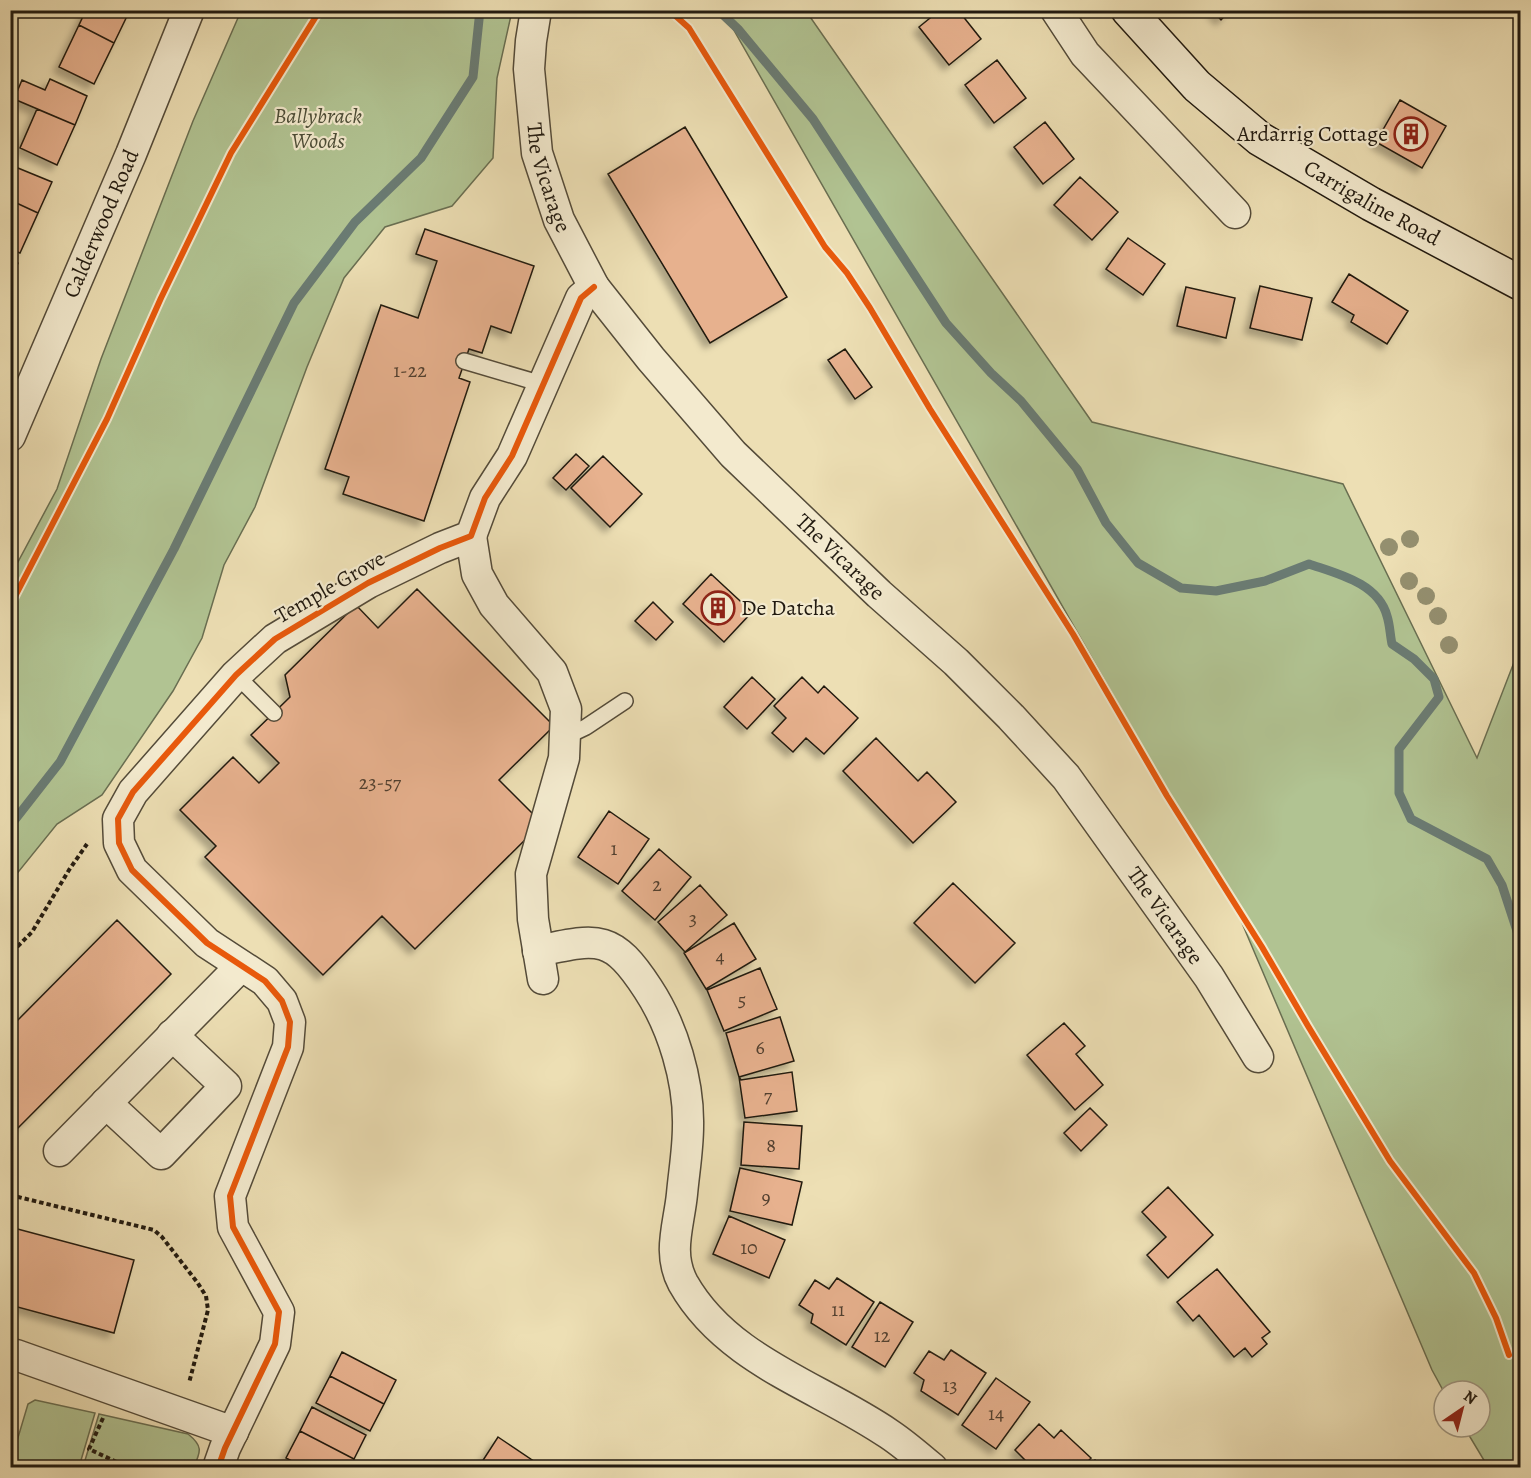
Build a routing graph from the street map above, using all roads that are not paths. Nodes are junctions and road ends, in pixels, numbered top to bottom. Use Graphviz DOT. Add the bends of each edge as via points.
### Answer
graph roads {
  1 [pos="189,10"];
  2 [pos="536,10"];
  3 [pos="1056,10"];
  4 [pos="1128,10"];
  5 [pos="1235,213"];
  6 [pos="1521,283"];
  7 [pos="594,287"];
  8 [pos="464,361"];
  9 [pos="542,384"];
  10 [pos="10,436"];
  11 [pos="471,536"];
  12 [pos="236,675"];
  13 [pos="625,701"];
  14 [pos="274,713"];
  15 [pos="565,737"];
  16 [pos="241,966"];
  17 [pos="172,1035"];
  18 [pos="1258,1057"];
  19 [pos="106,1103"];
  20 [pos="59,1151"];
  21 [pos="10,1356"];
  22 [pos="233,1432"];
  23 [pos="218,1467"];
  24 [pos="932,1467"];
  1 -- 10 [label="street, Calderwood Road"];
  2 -- 7 [label="street, The Vicarage" via="529,69 537,153 559,220"];
  3 -- 5 [label="street" via="1085,54"];
  4 -- 6 [label="main road, Carrigaline Road" via="1197,86 1260,139 1371,204"];
  7 -- 9 [label="street" via="581,298"];
  7 -- 18 [label="street, The Vicarage" via="733,454 956,662 1066,777 1209,977"];
  8 -- 9 [label="lane"];
  9 -- 11 [label="street" via="512,456 485,498"];
  11 -- 12 [label="street, Temple Grove" via="368,583 275,639"];
  11 -- 15 [label="street" via="477,574 494,605 552,672 566,709"];
  12 -- 14 [label="lane"];
  12 -- 16 [label="street, Temple Grove" via="133,792 118,819 119,843 132,870 207,943"];
  13 -- 15 [label="lane"];
  15 -- 24 [label="street" via="564,758 531,874 541,965 579,942 607,944 632,964 659,1005 681,1061 688,1125 673,1247 682,1281 705,1316 738,1346 888,1434"];
  16 -- 17 [label="street"];
  16 -- 22 [label="street, Temple Grove" via="265,981 282,1001 290,1022 288,1047 230,1196 233,1227 279,1312 275,1344"];
  17 -- 19 [label="street"];
  17 -- 19 [label="street" via="226,1086 161,1154"];
  19 -- 20 [label="street"];
  21 -- 22 [label="street"];
  22 -- 23 [label="street, Temple Grove"];
}
